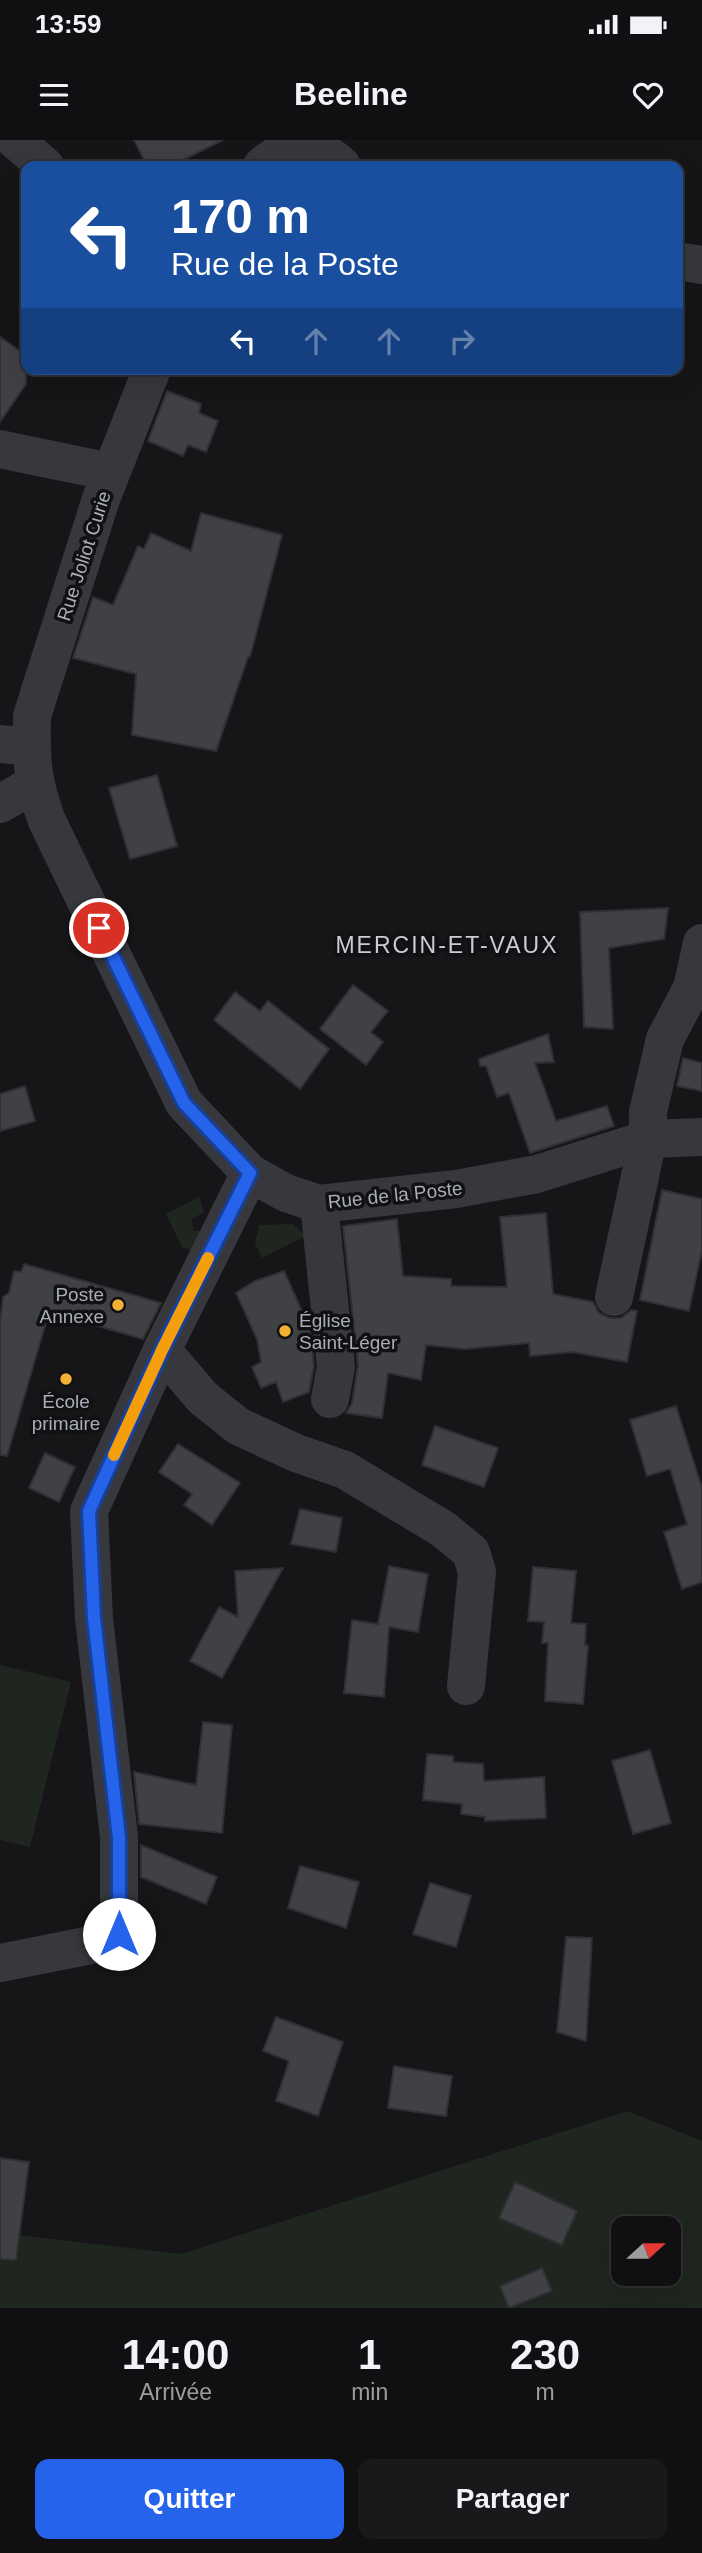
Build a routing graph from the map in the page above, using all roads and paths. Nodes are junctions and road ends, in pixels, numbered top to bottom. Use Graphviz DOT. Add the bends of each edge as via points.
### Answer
graph roads {
  1 [pos="15,140"];
  2 [pos="327,153"];
  3 [pos="263,157"];
  4 [pos="39,161"];
  5 [pos="683,262"];
  6 [pos="702,265"];
  7 [pos="150,375"];
  8 [pos="0,449"];
  9 [pos="111,472"];
  10 [pos="16,745"];
  11 [pos="34,785"];
  12 [pos="0,804"];
  13 [pos="702,943"];
  14 [pos="697,989"];
  15 [pos="702,1137"];
  16 [pos="648,1139"];
  17 [pos="250,1173"];
  18 [pos="318,1204"];
  19 [pos="614,1297"];
  20 [pos="162,1350"];
  21 [pos="330,1399"];
  22 [pos="466,1686"];
  23 [pos="0,1963"];
  1 -- 4 [label="street"];
  2 -- 3 [label="street" via="307,148"];
  5 -- 6 [label="street"];
  7 -- 9 [label="street, Rue Joliot Curie"];
  8 -- 9 [label="street"];
  9 -- 10 [label="street, Rue Joliot Curie" via="32,716"];
  10 -- 11 [label="street, Rue de la Poste"];
  11 -- 12 [label="street"];
  11 -- 17 [label="street, Rue de la Poste" via="47,821 184,1103"];
  13 -- 14 [label="street"];
  14 -- 16 [label="street" via="665,1039 648,1112"];
  15 -- 16 [label="street, Rue de la Poste"];
  16 -- 18 [label="street, Rue de la Poste" via="498,1183"];
  16 -- 19 [label="street"];
  17 -- 18 [label="street, Rue de la Poste"];
  17 -- 20 [label="street"];
  18 -- 21 [label="street" via="336,1367"];
  20 -- 22 [label="street" via="203,1398 238,1426 345,1470 443,1529 471,1552 477,1572"];
  20 -- 23 [label="street" via="89,1511 94,1618 119,1838 119,1934 96,1944"];
}
